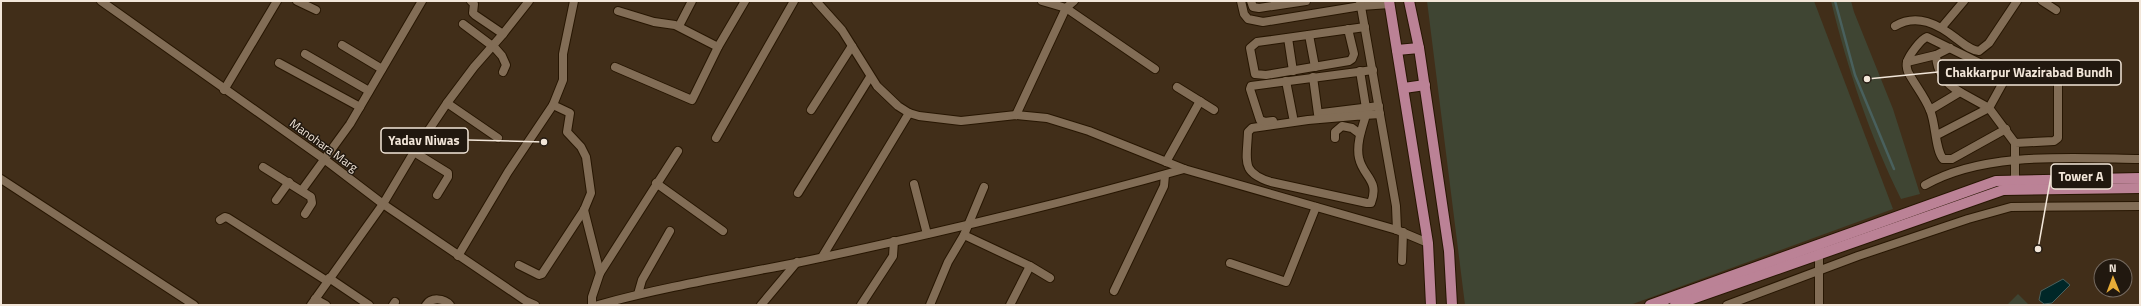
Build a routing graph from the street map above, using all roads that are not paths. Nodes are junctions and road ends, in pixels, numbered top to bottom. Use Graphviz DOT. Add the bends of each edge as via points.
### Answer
graph roads {
  1 [pos="101,1"];
  2 [pos="277,1"];
  3 [pos="297,1"];
  4 [pos="422,1"];
  5 [pos="471,1"];
  6 [pos="528,1"];
  7 [pos="574,1"];
  8 [pos="692,1"];
  9 [pos="745,1"];
  10 [pos="794,1"];
  11 [pos="816,1"];
  12 [pos="1042,1"];
  13 [pos="1074,1"];
  14 [pos="1241,1"];
  15 [pos="1251,1"];
  16 [pos="1306,1"];
  17 [pos="1409,1"];
  18 [pos="1964,1"];
  19 [pos="2016,1"];
  20 [pos="2042,1"];
  21 [pos="1054,2"];
  22 [pos="1390,2"];
  23 [pos="1361,4"];
  24 [pos="1066,8"];
  25 [pos="316,10"];
  26 [pos="2056,10"];
  27 [pos="618,11"];
  28 [pos="463,24"];
  29 [pos="679,26"];
  30 [pos="1365,26"];
  31 [pos="1895,26"];
  32 [pos="1942,27"];
  33 [pos="1348,29"];
  34 [pos="503,34"];
  35 [pos="1309,35"];
  36 [pos="1288,38"];
  37 [pos="342,45"];
  38 [pos="492,46"];
  39 [pos="852,46"];
  40 [pos="718,47"];
  41 [pos="1419,48"];
  42 [pos="1950,48"];
  43 [pos="1397,50"];
  44 [pos="305,54"];
  45 [pos="1936,55"];
  46 [pos="1907,62"];
  47 [pos="279,63"];
  48 [pos="616,67"];
  49 [pos="1314,67"];
  50 [pos="1155,69"];
  51 [pos="382,70"];
  52 [pos="1373,70"];
  53 [pos="2010,70"];
  54 [pos="1293,71"];
  55 [pos="1360,71"];
  56 [pos="503,72"];
  57 [pos="870,77"];
  58 [pos="1313,77"];
  59 [pos="1286,81"];
  60 [pos="1425,85"];
  61 [pos="1177,87"];
  62 [pos="1404,88"];
  63 [pos="224,90"];
  64 [pos="369,91"];
  65 [pos="1960,92"];
  66 [pos="1200,101"];
  67 [pos="447,103"];
  68 [pos="553,105"];
  69 [pos="360,107"];
  70 [pos="1989,108"];
  71 [pos="811,110"];
  72 [pos="1214,110"];
  73 [pos="1379,110"];
  74 [pos="1930,110"];
  75 [pos="1366,111"];
  76 [pos="909,113"];
  77 [pos="1318,114"];
  78 [pos="1016,115"];
  79 [pos="1293,117"];
  80 [pos="2006,129"];
  81 [pos="1360,134"];
  82 [pos="1937,135"];
  83 [pos="498,138"];
  84 [pos="716,138"];
  85 [pos="1335,138"];
  86 [pos="2015,143"];
  87 [pos="678,151"];
  88 [pos="414,152"];
  89 [pos="324,159"];
  90 [pos="2140,159"];
  91 [pos="2015,161"];
  92 [pos="1166,162"];
  93 [pos="263,167"];
  94 [pos="1184,169"];
  95 [pos="1165,175"];
  96 [pos="2140,178"];
  97 [pos="1,179"];
  98 [pos="2015,180"];
  99 [pos="289,182"];
  100 [pos="656,183"];
  101 [pos="914,184"];
  102 [pos="1925,185"];
  103 [pos="984,187"];
  104 [pos="2140,188"];
  105 [pos="302,190"];
  106 [pos="798,193"];
  107 [pos="437,195"];
  108 [pos="276,200"];
  109 [pos="383,204"];
  110 [pos="2140,206"];
  111 [pos="1316,207"];
  112 [pos="584,210"];
  113 [pos="305,214"];
  114 [pos="220,220"];
  115 [pos="968,225"];
  116 [pos="670,231"];
  117 [pos="723,231"];
  118 [pos="1400,231"];
  119 [pos="927,234"];
  120 [pos="964,235"];
  121 [pos="894,241"];
  122 [pos="1428,243"];
  123 [pos="1819,250"];
  124 [pos="458,256"];
  125 [pos="822,257"];
  126 [pos="1402,261"];
  127 [pos="797,262"];
  128 [pos="1230,263"];
  129 [pos="519,265"];
  130 [pos="1030,266"];
  131 [pos="1819,272"];
  132 [pos="600,273"];
  133 [pos="1050,278"];
  134 [pos="328,280"];
  135 [pos="1114,291"];
  136 [pos="638,294"];
  137 [pos="313,302"];
  138 [pos="194,305"];
  139 [pos="326,305"];
  140 [pos="369,305"];
  141 [pos="426,305"];
  142 [pos="450,305"];
  143 [pos="535,305"];
  144 [pos="592,305"];
  145 [pos="598,305"];
  146 [pos="761,305"];
  147 [pos="861,305"];
  148 [pos="930,305"];
  149 [pos="1010,305"];
  150 [pos="1431,305"];
  151 [pos="1452,305"];
  152 [pos="1650,305"];
  153 [pos="1675,305"];
  154 [pos="1727,305"];
  155 [pos="1819,305"];
  1 -- 63 [label="street, Manohara Marg"];
  2 -- 63 [label="street"];
  3 -- 25 [label="street"];
  4 -- 51 [label="street"];
  5 -- 34 [label="street" via="474,4 473,13"];
  6 -- 34 [label="street"];
  7 -- 68 [label="street" via="564,54 563,80"];
  8 -- 29 [label="street"];
  9 -- 40 [label="street"];
  10 -- 84 [label="street"];
  11 -- 39 [label="street" via="842,30"];
  12 -- 21 [label="street"];
  13 -- 24 [label="street"];
  14 -- 23 [label="street" via="1248,19 1263,22"];
  15 -- 16 [label="street" via="1254,7 1259,8"];
  17 -- 41 [label="main road"];
  18 -- 32 [label="street"];
  19 -- 32 [label="street" via="1989,43 1979,50 1969,47"];
  20 -- 26 [label="street"];
  21 -- 24 [label="street"];
  22 -- 23 [label="street"];
  22 -- 43 [label="main road"];
  23 -- 30 [label="street"];
  24 -- 50 [label="street"];
  24 -- 78 [label="street"];
  27 -- 29 [label="street" via="654,22"];
  28 -- 38 [label="street"];
  29 -- 40 [label="street"];
  30 -- 33 [label="street"];
  30 -- 52 [label="street"];
  31 -- 32 [label="street" via="1914,19"];
  33 -- 35 [label="street"];
  33 -- 49 [label="street" via="1354,54 1352,59"];
  34 -- 38 [label="street"];
  35 -- 36 [label="street"];
  35 -- 49 [label="street"];
  36 -- 54 [label="street"];
  36 -- 54 [label="street" via="1257,42 1250,48 1250,54 1255,74 1259,76"];
  37 -- 51 [label="street"];
  38 -- 56 [label="street" via="506,61"];
  38 -- 67 [label="street"];
  39 -- 57 [label="street"];
  39 -- 71 [label="street"];
  40 -- 48 [label="street" via="692,100"];
  41 -- 43 [label="main road"];
  41 -- 60 [label="main road"];
  42 -- 45 [label="street"];
  42 -- 46 [label="street" via="1931,38 1924,38"];
  42 -- 53 [label="street" via="1996,71"];
  43 -- 62 [label="main road"];
  44 -- 64 [label="street"];
  45 -- 46 [label="street"];
  45 -- 65 [label="street" via="1940,72 1947,84"];
  46 -- 74 [label="street" via="1908,72"];
  47 -- 69 [label="street"];
  49 -- 54 [label="street"];
  51 -- 64 [label="street"];
  52 -- 55 [label="street"];
  52 -- 73 [label="street"];
  53 -- 70 [label="street"];
  53 -- 86 [label="street" via="2052,69 2058,76 2058,138 2054,141"];
  55 -- 58 [label="street"];
  55 -- 75 [label="street"];
  57 -- 76 [label="street" via="885,96"];
  57 -- 106 [label="street"];
  58 -- 59 [label="street"];
  58 -- 77 [label="street"];
  59 -- 79 [label="street"];
  59 -- 79 [label="street" via="1254,85 1250,86 1250,89 1260,120 1265,122"];
  60 -- 62 [label="main road"];
  60 -- 151 [label="main road" via="1449,250"];
  61 -- 66 [label="street"];
  62 -- 122 [label="main road"];
  63 -- 89 [label="street, Manohara Marg"];
  64 -- 69 [label="street"];
  65 -- 70 [label="street"];
  65 -- 74 [label="street"];
  66 -- 72 [label="street"];
  66 -- 92 [label="street"];
  67 -- 83 [label="street"];
  67 -- 88 [label="street"];
  68 -- 112 [label="street" via="570,113 567,132 586,157 591,186 590,197"];
  68 -- 124 [label="street" via="508,172"];
  69 -- 89 [label="street"];
  70 -- 80 [label="street"];
  70 -- 82 [label="street"];
  73 -- 75 [label="street"];
  73 -- 118 [label="street"];
  74 -- 82 [label="street"];
  75 -- 77 [label="street"];
  75 -- 81 [label="street"];
  75 -- 81 [label="street" via="1252,128 1248,132 1247,164 1250,172 1256,177 1271,182 1371,203 1375,193 1372,181 1363,170 1358,157"];
  76 -- 78 [label="street" via="961,121"];
  76 -- 125 [label="street"];
  77 -- 79 [label="street"];
  78 -- 92 [label="street" via="1047,118"];
  80 -- 82 [label="street" via="1947,160 1940,155"];
  80 -- 86 [label="street"];
  81 -- 85 [label="street" via="1352,128 1342,126 1335,132"];
  86 -- 91 [label="street"];
  87 -- 100 [label="street"];
  88 -- 107 [label="street" via="448,173"];
  88 -- 109 [label="street"];
  89 -- 105 [label="street"];
  89 -- 109 [label="street, Manohara Marg"];
  90 -- 91 [label="street" via="2061,158"];
  91 -- 98 [label="street"];
  91 -- 102 [label="street" via="1973,165"];
  92 -- 94 [label="street"];
  93 -- 99 [label="street"];
  94 -- 95 [label="street"];
  94 -- 111 [label="street"];
  95 -- 115 [label="street"];
  95 -- 135 [label="street" via="1164,186"];
  96 -- 98 [label="main road"];
  97 -- 138 [label="street"];
  98 -- 123 [label="main road" via="1996,181 1977,187"];
  99 -- 105 [label="street"];
  99 -- 108 [label="street"];
  100 -- 117 [label="street"];
  100 -- 132 [label="street"];
  101 -- 119 [label="street"];
  103 -- 115 [label="street"];
  104 -- 123 [label="main road" via="2003,190"];
  105 -- 113 [label="street" via="313,200"];
  109 -- 124 [label="street, Manohara Marg"];
  109 -- 134 [label="street"];
  110 -- 131 [label="street" via="2011,207 1924,234"];
  111 -- 118 [label="street"];
  111 -- 128 [label="street" via="1286,282"];
  112 -- 129 [label="street" via="542,274 539,276"];
  112 -- 132 [label="street"];
  114 -- 134 [label="street" via="228,218"];
  115 -- 119 [label="street"];
  115 -- 120 [label="street"];
  116 -- 136 [label="street" via="642,280"];
  118 -- 122 [label="street"];
  118 -- 126 [label="street"];
  119 -- 121 [label="street"];
  120 -- 130 [label="street"];
  120 -- 148 [label="street" via="948,262"];
  121 -- 125 [label="street"];
  121 -- 147 [label="street" via="893,256"];
  122 -- 150 [label="main road"];
  123 -- 131 [label="street"];
  123 -- 152 [label="main road"];
  123 -- 153 [label="main road"];
  124 -- 143 [label="street, Manohara Marg"];
  125 -- 127 [label="street"];
  127 -- 136 [label="street"];
  127 -- 146 [label="street"];
  130 -- 133 [label="street"];
  130 -- 149 [label="street"];
  131 -- 154 [label="street"];
  131 -- 155 [label="street"];
  132 -- 144 [label="street"];
  134 -- 137 [label="street"];
  134 -- 140 [label="street"];
  136 -- 145 [label="street"];
  137 -- 139 [label="street"];
  141 -- 142 [label="street" via="432,300 438,300"];
}
